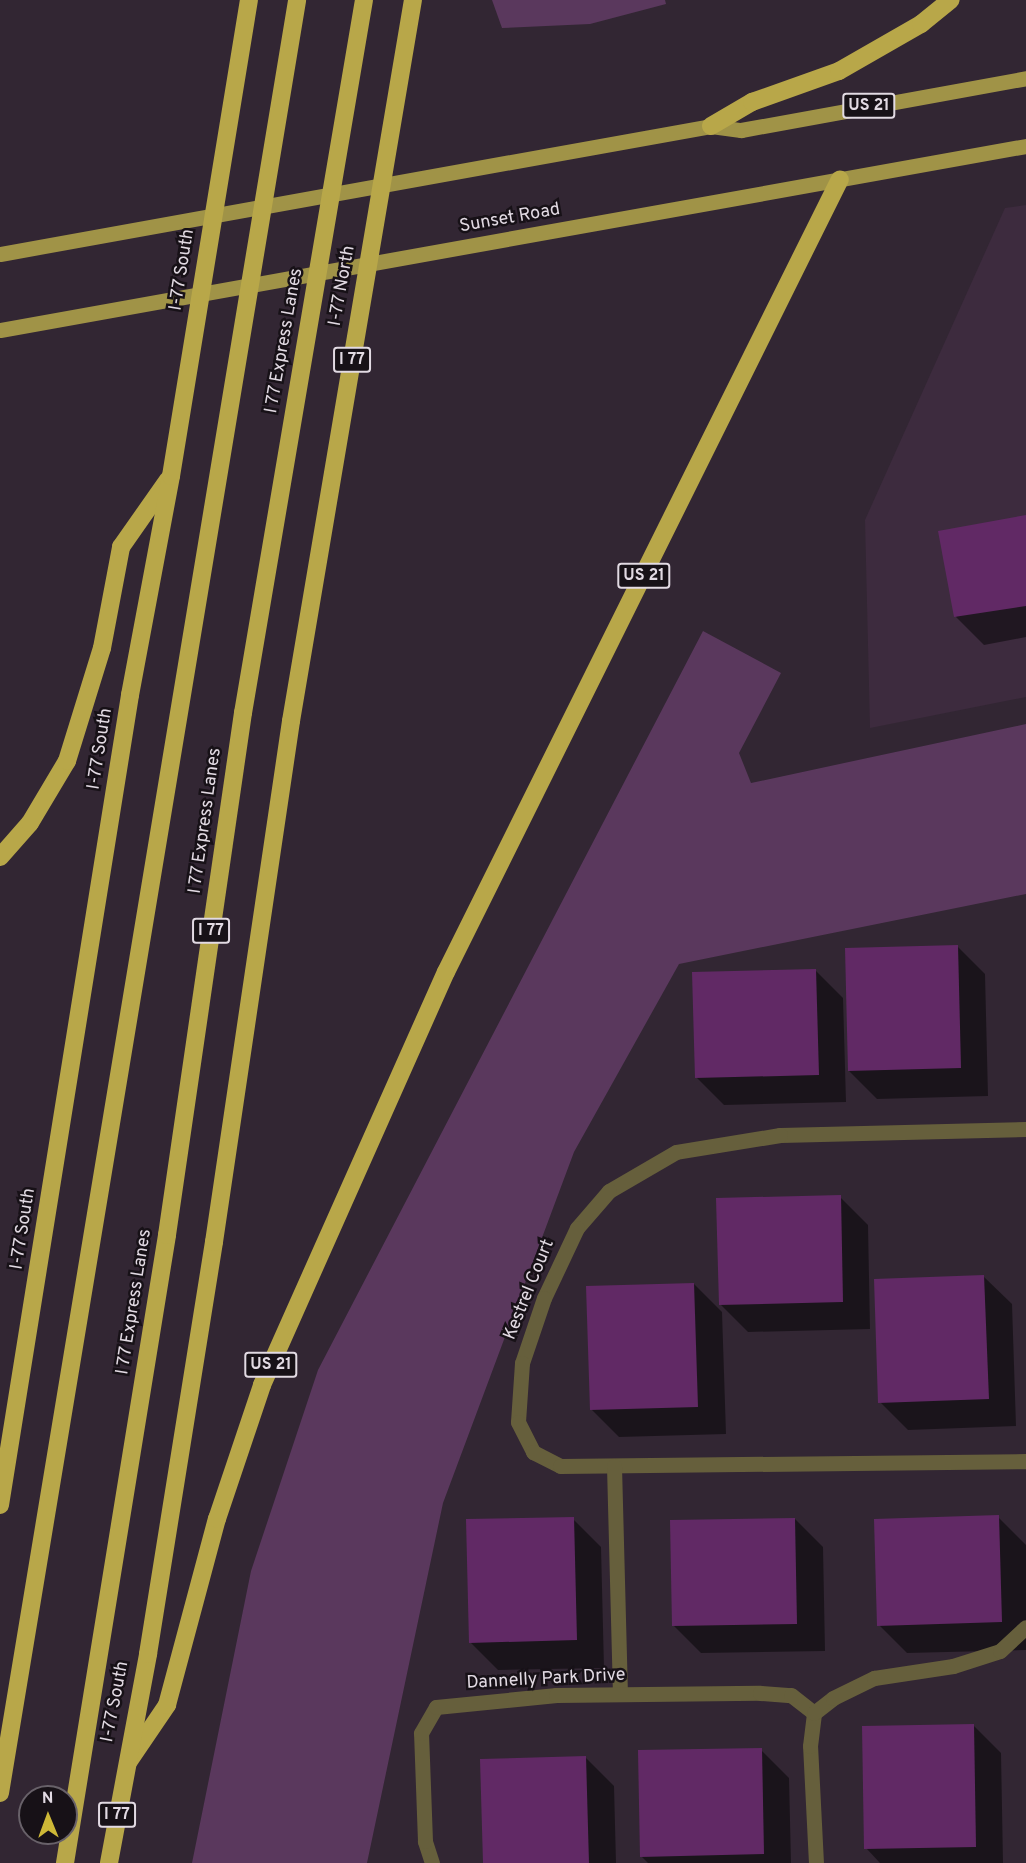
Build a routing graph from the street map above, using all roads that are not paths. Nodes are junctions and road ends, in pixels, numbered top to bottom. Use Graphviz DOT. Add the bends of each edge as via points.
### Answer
graph roads {
  1 [pos="249,0"];
  2 [pos="297,0"];
  3 [pos="364,0"];
  4 [pos="413,0"];
  5 [pos="951,0"];
  6 [pos="1026,78"];
  7 [pos="711,126"];
  8 [pos="1026,146"];
  9 [pos="840,179"];
  10 [pos="0,254"];
  11 [pos="0,330"];
  12 [pos="171,476"];
  13 [pos="291,721"];
  14 [pos="0,857"];
  15 [pos="1026,1129"];
  16 [pos="1026,1461"];
  17 [pos="614,1466"];
  18 [pos="0,1505"];
  19 [pos="1026,1627"];
  20 [pos="620,1694"];
  21 [pos="814,1713"];
  22 [pos="125,1767"];
  23 [pos="0,1793"];
  24 [pos="65,1863"];
  25 [pos="109,1863"];
  26 [pos="432,1863"];
  27 [pos="816,1863"];
  1 -- 12 [label="highway, I-77 South"];
  2 -- 23 [label="highway"];
  3 -- 24 [label="highway, I 77 Express Lanes / I 77" via="243,713 165,1247"];
  4 -- 13 [label="highway, I-77 North / I 77"];
  5 -- 7 [label="highway" via="912,29 838,71 752,102"];
  6 -- 7 [label="main road, US 21" via="741,130"];
  7 -- 10 [label="main road, US 21"];
  8 -- 9 [label="main road, Sunset Road"];
  9 -- 11 [label="main road, Sunset Road"];
  9 -- 22 [label="highway, US 21" via="441,983 262,1385 218,1519 167,1705"];
  12 -- 14 [label="highway" via="121,547 102,648 68,761 30,823"];
  12 -- 18 [label="highway, I-77 South" via="129,707"];
  13 -- 22 [label="highway, I-77 South / I 77" via="214,1242 148,1654"];
  15 -- 17 [label="street, Kestrel Court" via="780,1135 676,1152 609,1191 577,1228 544,1298 522,1363 518,1422 533,1452 560,1466"];
  16 -- 17 [label="street, Kestrel Court"];
  17 -- 20 [label="street"];
  19 -- 21 [label="street" via="1000,1651 953,1666 874,1678 833,1698"];
  20 -- 21 [label="street, Dannelly Park Drive" via="791,1695"];
  20 -- 26 [label="street, Dannelly Park Drive" via="556,1695 436,1707 421,1733 425,1841"];
  21 -- 27 [label="street" via="810,1746"];
  22 -- 25 [label="highway, I 77"];
}
